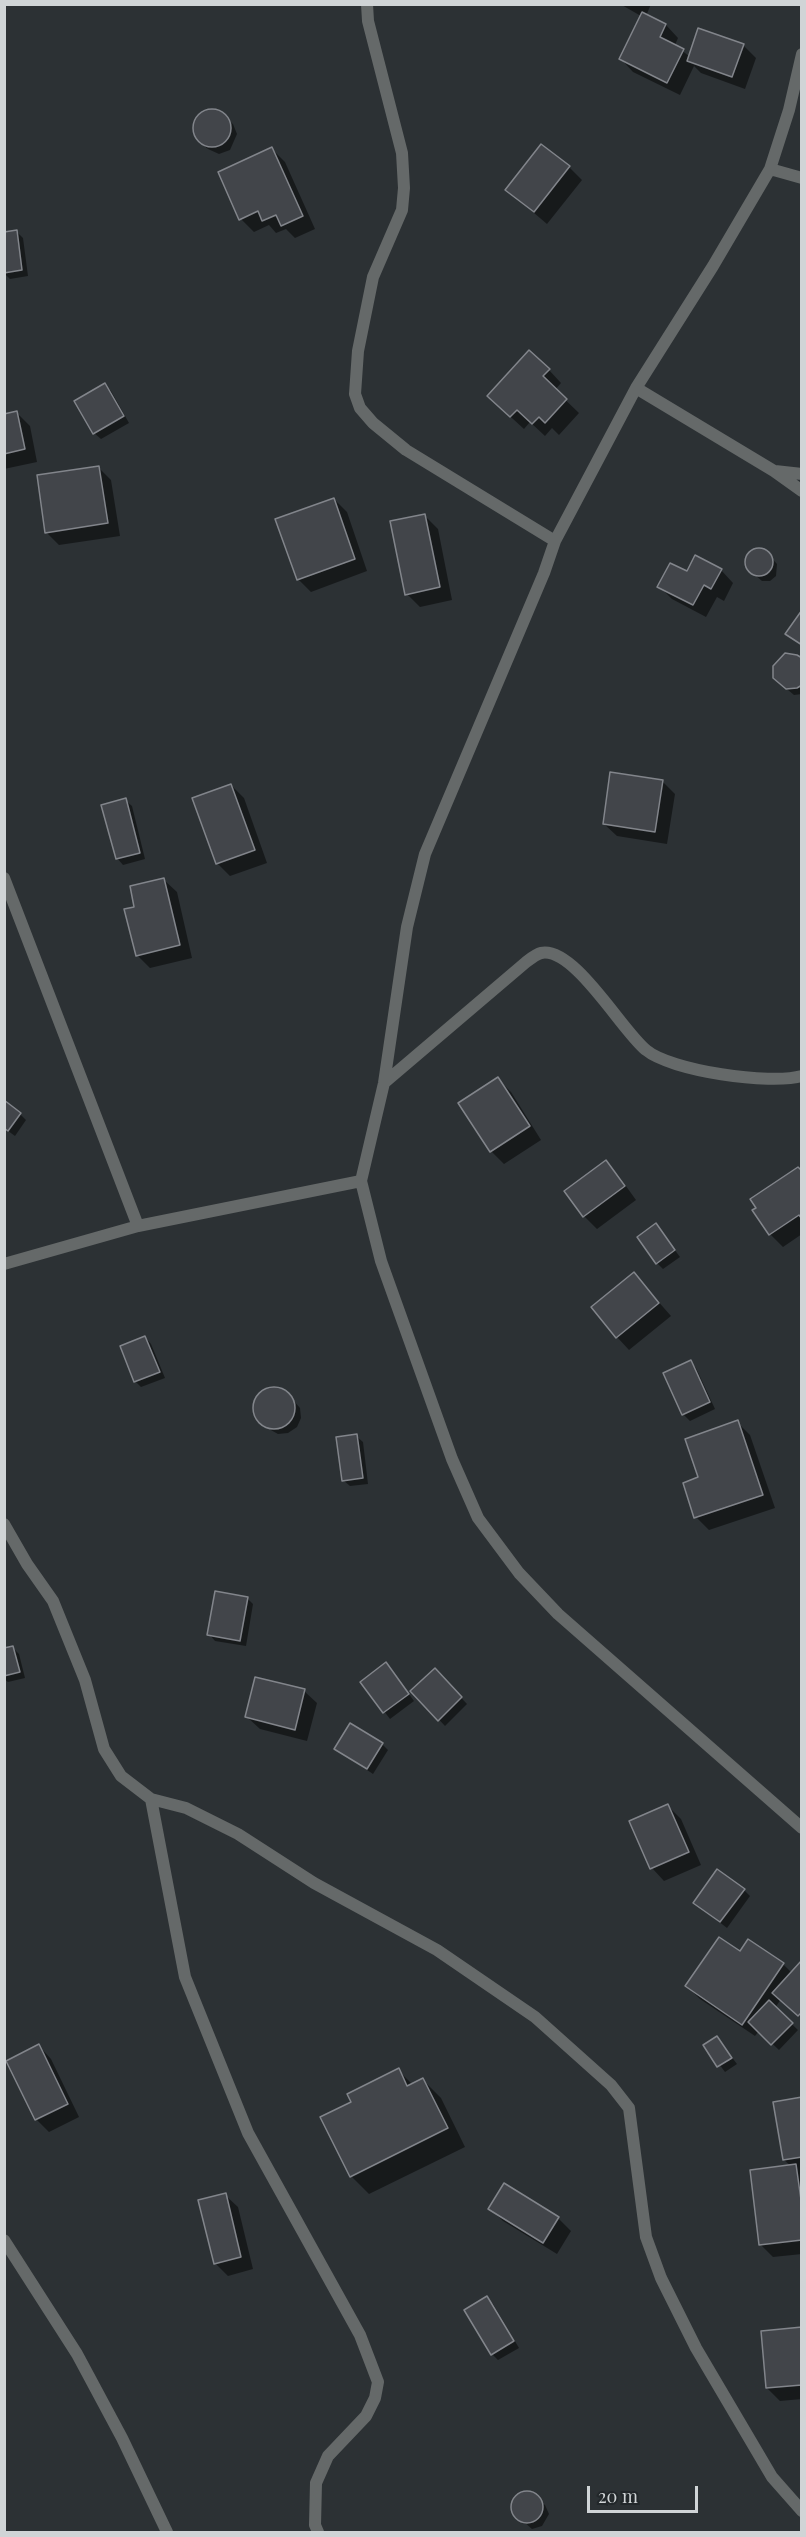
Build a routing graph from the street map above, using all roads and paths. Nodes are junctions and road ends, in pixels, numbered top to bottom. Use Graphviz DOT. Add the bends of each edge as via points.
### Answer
graph roads {
  1 [pos="367,4"];
  2 [pos="801,54"];
  3 [pos="770,169"];
  4 [pos="801,178"];
  5 [pos="636,388"];
  6 [pos="774,471"];
  7 [pos="801,474"];
  8 [pos="801,491"];
  9 [pos="555,541"];
  10 [pos="4,878"];
  11 [pos="801,1076"];
  12 [pos="384,1083"];
  13 [pos="361,1181"];
  14 [pos="138,1226"];
  15 [pos="4,1264"];
  16 [pos="4,1524"];
  17 [pos="151,1799"];
  18 [pos="801,1828"];
  19 [pos="4,2240"];
  20 [pos="801,2511"];
  21 [pos="167,2532"];
  22 [pos="318,2532"];
  1 -- 9 [label="street" via="402,153 404,189 402,210 374,277 358,351 355,393 360,408 406,450"];
  2 -- 3 [label="street"];
  3 -- 4 [label="street"];
  3 -- 5 [label="street"];
  5 -- 6 [label="street"];
  5 -- 9 [label="street"];
  6 -- 7 [label="street"];
  6 -- 8 [label="street"];
  9 -- 12 [label="street" via="424,854 407,927"];
  10 -- 14 [label="street"];
  11 -- 12 [label="street" via="738,1077 689,1069 646,1051 577,969 554,954 540,953"];
  12 -- 13 [label="street"];
  13 -- 14 [label="street"];
  13 -- 18 [label="street" via="381,1261 452,1459 478,1518 519,1573 558,1614"];
  14 -- 15 [label="street"];
  16 -- 17 [label="street" via="53,1601 85,1680 104,1749 122,1776"];
  17 -- 20 [label="street" via="186,1808 238,1834 314,1883 437,1950 535,2017 612,2085 629,2108 646,2237 661,2277 696,2348 772,2477"];
  17 -- 22 [label="street" via="185,1977 248,2133 360,2335 378,2382 366,2416 328,2456 315,2483"];
  19 -- 21 [label="street" via="77,2354"];
}
